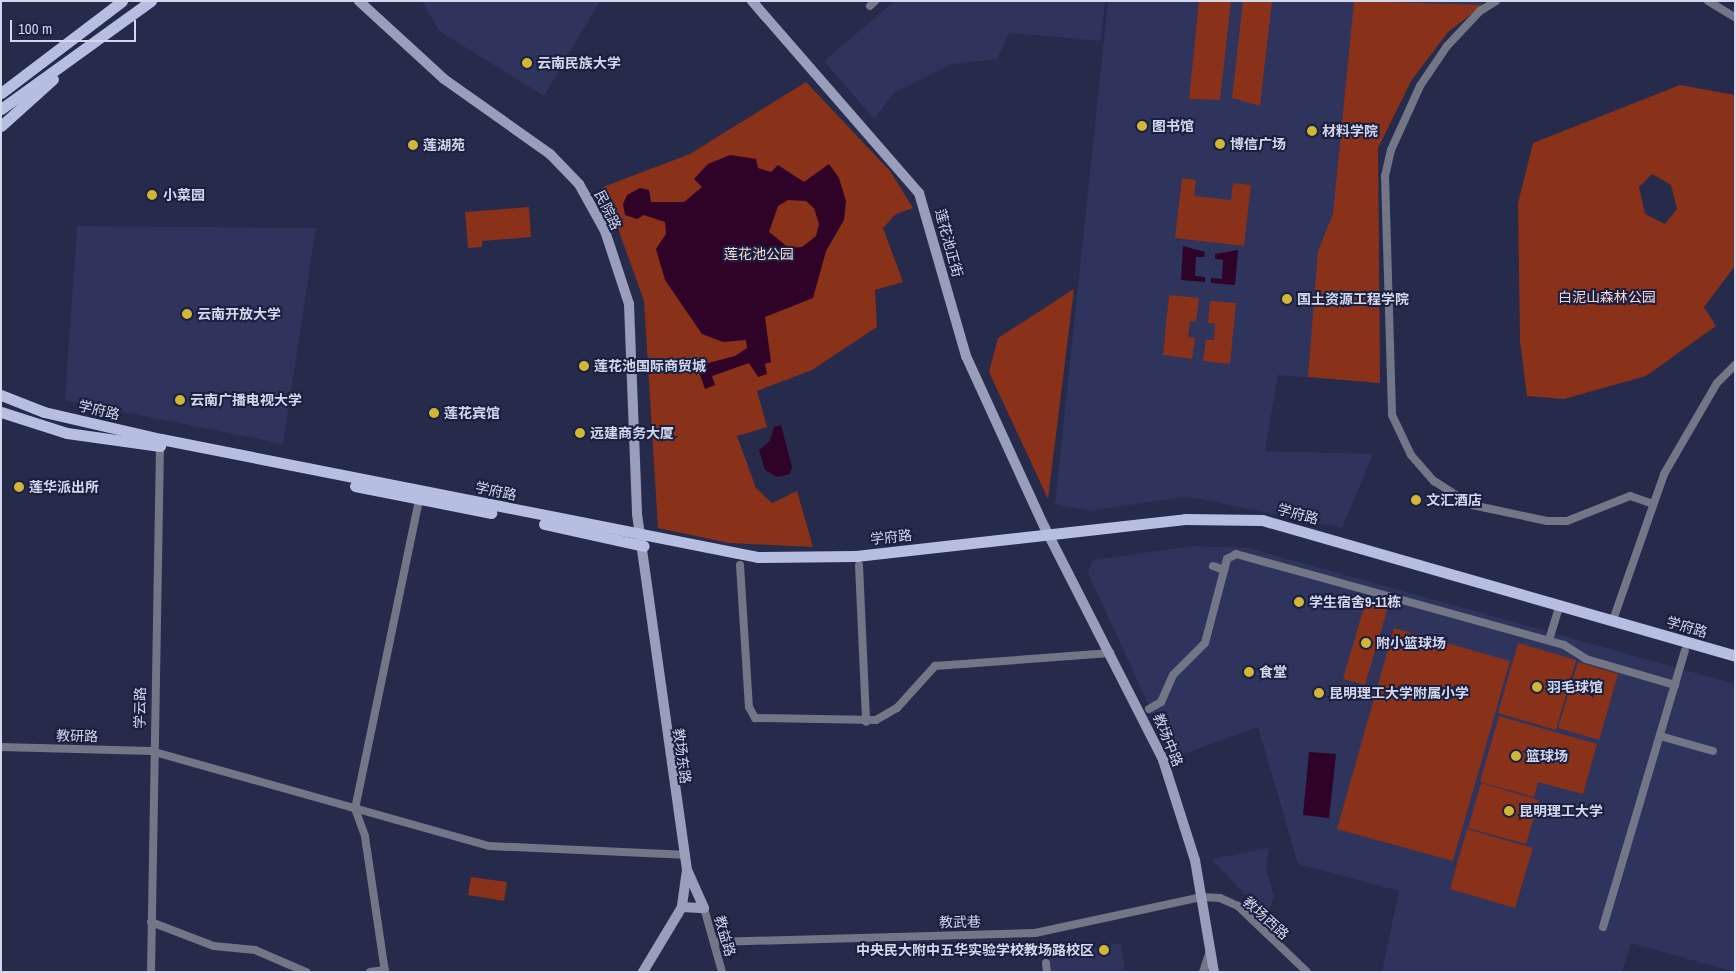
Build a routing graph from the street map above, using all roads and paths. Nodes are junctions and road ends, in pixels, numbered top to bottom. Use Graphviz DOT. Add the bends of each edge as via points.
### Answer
graph roads {
  1 [pos="122,1"];
  2 [pos="151,1"];
  3 [pos="359,1"];
  4 [pos="752,1"];
  5 [pos="1496,1"];
  6 [pos="1708,1"];
  7 [pos="1735,17"];
  8 [pos="68,63"];
  9 [pos="28,70"];
  10 [pos="1,86"];
  11 [pos="1,93"];
  12 [pos="1,109"];
  13 [pos="1,126"];
  14 [pos="1735,366"];
  15 [pos="1,391"];
  16 [pos="1,395"];
  17 [pos="1,401"];
  18 [pos="44,412"];
  19 [pos="3,413"];
  20 [pos="160,446"];
  21 [pos="419,499"];
  22 [pos="1653,504"];
  23 [pos="641,533"];
  24 [pos="1049,534"];
  25 [pos="644,546"];
  26 [pos="740,565"];
  27 [pos="859,565"];
  28 [pos="1213,566"];
  29 [pos="1224,570"];
  30 [pos="1560,605"];
  31 [pos="1613,620"];
  32 [pos="1549,640"];
  33 [pos="1686,651"];
  34 [pos="1111,653"];
  35 [pos="1735,656"];
  36 [pos="1675,685"];
  37 [pos="1149,709"];
  38 [pos="866,722"];
  39 [pos="1660,736"];
  40 [pos="1,748"];
  41 [pos="151,751"];
  42 [pos="1713,751"];
  43 [pos="355,809"];
  44 [pos="684,854"];
  45 [pos="688,870"];
  46 [pos="1202,897"];
  47 [pos="682,907"];
  48 [pos="704,908"];
  49 [pos="151,922"];
  50 [pos="1603,927"];
  51 [pos="714,942"];
  52 [pos="1210,948"];
  53 [pos="1046,963"];
  54 [pos="385,971"];
  55 [pos="151,972"];
  56 [pos="306,972"];
  57 [pos="370,972"];
  58 [pos="642,972"];
  59 [pos="722,972"];
  60 [pos="1047,972"];
  61 [pos="1203,972"];
  62 [pos="1214,972"];
  63 [pos="1306,972"];
  1 -- 9 [label="main road"];
  2 -- 8 [label="main road"];
  3 -- 23 [label="main road, 民院路" via="444,79 550,154 594,208 620,276 633,328 635,487"];
  4 -- 24 [label="main road, 莲花池正街" via="919,193 966,356"];
  5 -- 22 [label="street" via="1480,11 1447,46 1420,86 1391,150 1385,176 1392,415 1411,455 1434,481 1472,505 1547,521 1583,516 1630,496"];
  6 -- 7 [label="street"];
  8 -- 12 [label="main road"];
  8 -- 13 [label="main road"];
  9 -- 10 [label="main road"];
  9 -- 11 [label="main road"];
  14 -- 22 [label="street" via="1698,412"];
  15 -- 18 [label="main road, 学府路"];
  16 -- 18 [label="main road, 学府路"];
  17 -- 20 [label="main road, 学府路" via="42,417"];
  18 -- 23 [label="main road, 学府路" via="161,439"];
  19 -- 20 [label="main road" via="67,433"];
  20 -- 21 [label="main road, 学府路"];
  20 -- 41 [label="street, 学云路"];
  21 -- 25 [label="main road, 学府路"];
  21 -- 43 [label="street"];
  22 -- 31 [label="street"];
  23 -- 24 [label="main road, 学府路" via="742,555 812,558"];
  23 -- 25 [label="main road, 教场东路"];
  24 -- 30 [label="main road, 学府路" via="1185,519 1262,520"];
  24 -- 34 [label="main road, 教场中路"];
  25 -- 44 [label="main road, 教场东路" via="661,708"];
  26 -- 38 [label="street" via="749,708 754,718"];
  27 -- 38 [label="street"];
  28 -- 29 [label="street"];
  29 -- 32 [label="street" via="1227,559 1247,554"];
  29 -- 37 [label="street" via="1205,643 1173,675 1161,702"];
  30 -- 31 [label="main road, 学府路"];
  30 -- 32 [label="street"];
  31 -- 35 [label="main road, 学府路"];
  32 -- 36 [label="street" via="1586,659"];
  33 -- 36 [label="street"];
  34 -- 38 [label="street" via="935,666 897,708"];
  34 -- 46 [label="main road, 教场中路" via="1163,760"];
  36 -- 39 [label="street"];
  39 -- 42 [label="street"];
  39 -- 50 [label="street"];
  40 -- 41 [label="street, 教研路"];
  41 -- 43 [label="street, 教研路" via="300,790"];
  41 -- 49 [label="street, 学云路"];
  43 -- 44 [label="street, 教研路" via="498,848"];
  43 -- 54 [label="street" via="365,836"];
  44 -- 45 [label="main road, 教场东路"];
  45 -- 47 [label="main road, 教场东路"];
  45 -- 48 [label="main road"];
  46 -- 51 [label="street, 教武巷" via="1035,933"];
  46 -- 52 [label="main road, 教场中路"];
  46 -- 63 [label="street, 教场西路" via="1220,898 1238,906"];
  47 -- 48 [label="main road"];
  47 -- 58 [label="main road, 教场东路"];
  48 -- 51 [label="street, 教益路"];
  49 -- 55 [label="street, 学云路"];
  49 -- 56 [label="street" via="214,946 255,950"];
  51 -- 59 [label="street, 教益路"];
  52 -- 61 [label="street, 教场中路"];
  52 -- 62 [label="main road"];
  53 -- 60 [label="street"];
  54 -- 57 [label="street"];
}
